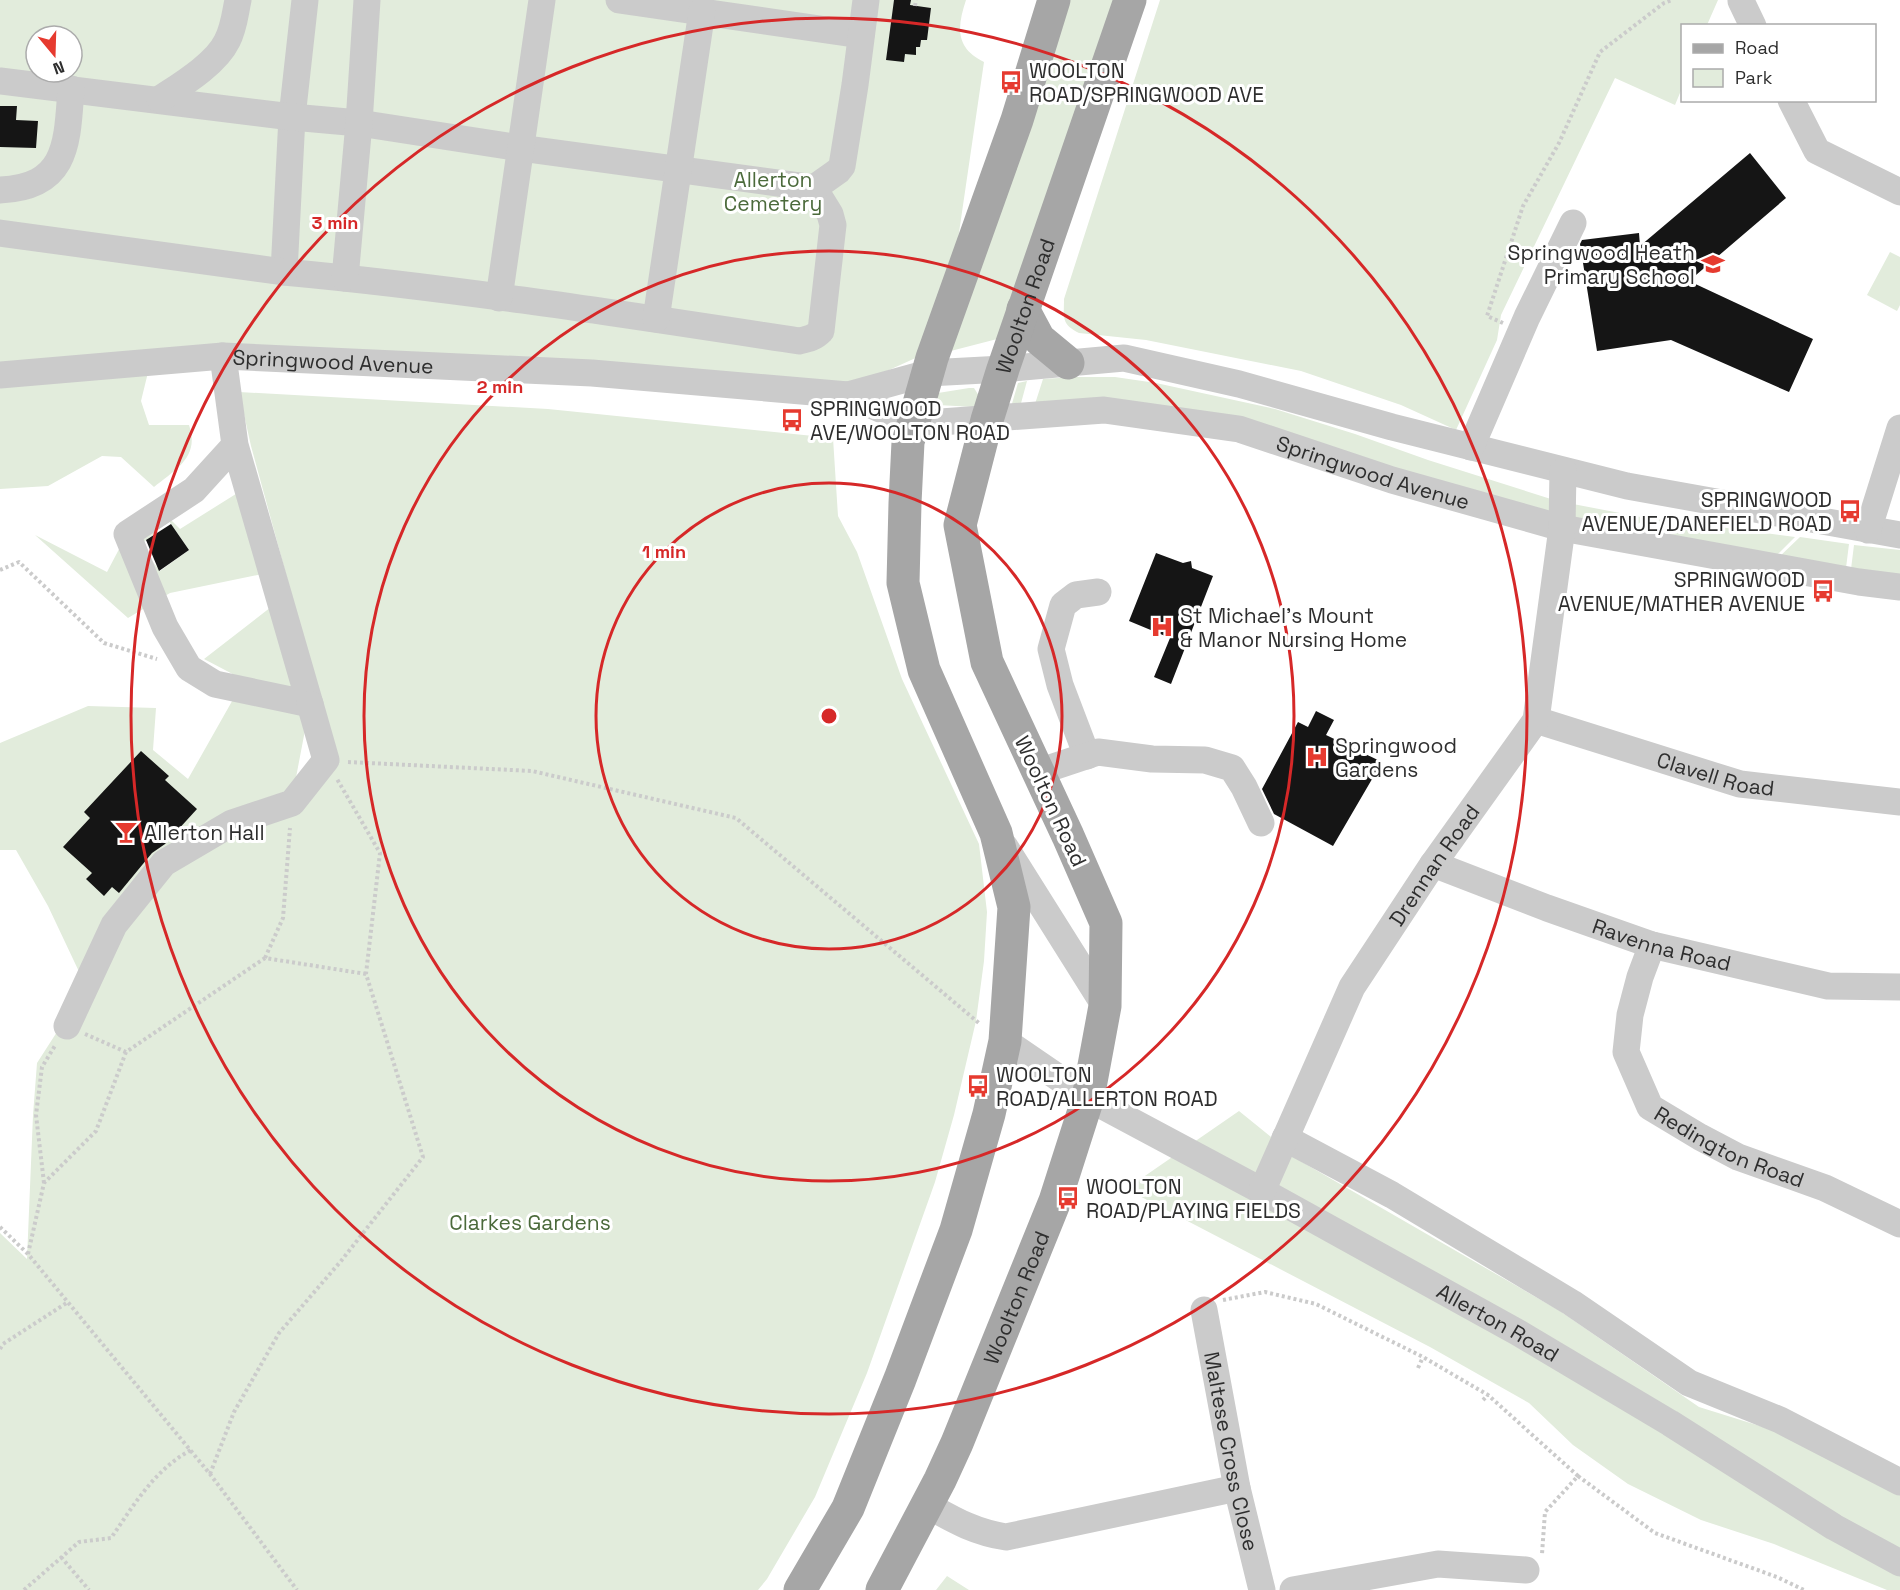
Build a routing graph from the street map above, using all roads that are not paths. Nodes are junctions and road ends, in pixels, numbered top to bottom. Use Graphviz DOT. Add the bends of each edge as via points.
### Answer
graph roads {
  1 [pos="238,0"];
  2 [pos="305,0"];
  3 [pos="367,0"];
  4 [pos="542,0"];
  5 [pos="619,0"];
  6 [pos="866,0"];
  7 [pos="1054,0"];
  8 [pos="1130,0"];
  9 [pos="1741,1"];
  10 [pos="702,11"];
  11 [pos="1752,24"];
  12 [pos="861,35"];
  13 [pos="0,81"];
  14 [pos="71,89"];
  15 [pos="160,99"];
  16 [pos="1792,102"];
  17 [pos="292,117"];
  18 [pos="359,123"];
  19 [pos="520,148"];
  20 [pos="680,170"];
  21 [pos="814,188"];
  22 [pos="1900,192"];
  23 [pos="0,194"];
  24 [pos="1573,223"];
  25 [pos="0,233"];
  26 [pos="284,272"];
  27 [pos="345,278"];
  28 [pos="499,298"];
  29 [pos="1023,309"];
  30 [pos="656,319"];
  31 [pos="224,356"];
  32 [pos="1068,363"];
  33 [pos="1002,369"];
  34 [pos="928,373"];
  35 [pos="0,375"];
  36 [pos="848,395"];
  37 [pos="987,420"];
  38 [pos="914,424"];
  39 [pos="1900,428"];
  40 [pos="235,445"];
  41 [pos="1471,447"];
  42 [pos="1563,471"];
  43 [pos="1563,528"];
  44 [pos="1868,530"];
  45 [pos="1900,535"];
  46 [pos="1900,586"];
  47 [pos="1098,592"];
  48 [pos="310,704"];
  49 [pos="1536,720"];
  50 [pos="1087,756"];
  51 [pos="1038,772"];
  52 [pos="1900,802"];
  53 [pos="1261,823"];
  54 [pos="996,833"];
  55 [pos="1433,864"];
  56 [pos="1652,945"];
  57 [pos="1900,987"];
  58 [pos="1105,1006"];
  59 [pos="67,1026"];
  60 [pos="1005,1041"];
  61 [pos="1088,1098"];
  62 [pos="1285,1138"];
  63 [pos="1262,1191"];
  64 [pos="1900,1224"];
  65 [pos="1204,1311"];
  66 [pos="1900,1482"];
  67 [pos="1237,1488"];
  68 [pos="927,1505"];
  69 [pos="1900,1563"];
  70 [pos="1526,1570"];
  71 [pos="800,1590"];
  72 [pos="882,1590"];
  73 [pos="1262,1590"];
  74 [pos="1293,1590"];
  1 -- 15 [label="street" via="226,43 212,60"];
  2 -- 17 [label="street"];
  3 -- 18 [label="street"];
  4 -- 19 [label="street"];
  5 -- 10 [label="street"];
  6 -- 12 [label="street"];
  7 -- 34 [label="main road" via="1017,120"];
  8 -- 29 [label="main road, Woolton Road"];
  9 -- 11 [label="street"];
  10 -- 12 [label="street"];
  10 -- 20 [label="street"];
  12 -- 21 [label="street" via="842,166"];
  13 -- 14 [label="street"];
  14 -- 15 [label="street"];
  14 -- 23 [label="street" via="68,139 58,163 36,182"];
  15 -- 17 [label="street"];
  16 -- 22 [label="street" via="1817,151"];
  17 -- 18 [label="street"];
  17 -- 26 [label="street"];
  18 -- 19 [label="street"];
  18 -- 27 [label="street"];
  19 -- 20 [label="street"];
  19 -- 28 [label="street"];
  20 -- 21 [label="street"];
  20 -- 30 [label="street"];
  21 -- 30 [label="street" via="833,225 821,331 814,337 799,341"];
  24 -- 41 [label="street"];
  25 -- 26 [label="street"];
  26 -- 27 [label="street"];
  27 -- 28 [label="street"];
  28 -- 30 [label="street"];
  29 -- 32 [label="main road" via="1039,339"];
  29 -- 33 [label="main road, Woolton Road"];
  31 -- 35 [label="street, Springwood Avenue"];
  31 -- 36 [label="street, Springwood Avenue" via="591,373"];
  31 -- 40 [label="street"];
  32 -- 33 [label="street, Springwood Avenue"];
  32 -- 41 [label="street, Springwood Avenue" via="1124,358 1239,384"];
  33 -- 34 [label="street, Springwood Avenue"];
  33 -- 37 [label="main road, Woolton Road"];
  34 -- 36 [label="street, Springwood Avenue"];
  34 -- 38 [label="main road"];
  36 -- 38 [label="street, Springwood Avenue"];
  37 -- 38 [label="street, Springwood Avenue"];
  37 -- 43 [label="street, Springwood Avenue" via="1104,410 1239,429 1392,480"];
  37 -- 51 [label="main road, Woolton Road" via="960,525 987,663"];
  38 -- 54 [label="main road" via="908,442 903,583 924,670"];
  39 -- 44 [label="street"];
  40 -- 48 [label="street"];
  40 -- 48 [label="street" via="194,490 127,534 165,627 189,668 215,684"];
  41 -- 42 [label="street, Springwood Avenue"];
  42 -- 43 [label="street, Drennan Road"];
  42 -- 44 [label="street, Springwood Avenue"];
  43 -- 46 [label="street, Springwood Avenue" via="1859,582"];
  43 -- 49 [label="street, Drennan Road"];
  44 -- 45 [label="street, Springwood Avenue"];
  47 -- 50 [label="street" via="1076,595 1063,605 1051,650 1060,686"];
  48 -- 59 [label="street" via="326,760 292,803 232,822 164,863 114,925"];
  49 -- 52 [label="street, Clavell Road" via="1740,784"];
  49 -- 55 [label="street, Drennan Road"];
  50 -- 51 [label="street"];
  50 -- 53 [label="street" via="1098,752 1205,760 1232,768"];
  51 -- 58 [label="main road, Woolton Road" via="1106,923"];
  54 -- 58 [label="street"];
  54 -- 60 [label="main road" via="1014,907"];
  55 -- 56 [label="street, Ravenna Road"];
  55 -- 62 [label="street, Drennan Road" via="1352,987"];
  56 -- 57 [label="street, Ravenna Road" via="1828,986"];
  56 -- 64 [label="street, Redington Road" via="1630,1015 1626,1052 1650,1107 1738,1157 1825,1188"];
  58 -- 61 [label="main road, Woolton Road"];
  60 -- 61 [label="street, Allerton Road"];
  60 -- 71 [label="main road" via="956,1230 848,1508"];
  61 -- 63 [label="street, Allerton Road"];
  61 -- 68 [label="main road, Woolton Road" via="1055,1201 957,1443"];
  62 -- 63 [label="street, Drennan Road"];
  62 -- 66 [label="street" via="1392,1195 1572,1303 1689,1383 1779,1420"];
  63 -- 69 [label="street, Allerton Road" via="1517,1332 1834,1527"];
  65 -- 67 [label="street, Maltese Cross Close"];
  67 -- 68 [label="street" via="1006,1537 984,1534"];
  67 -- 73 [label="street, Maltese Cross Close"];
  68 -- 72 [label="main road, Woolton Road"];
  70 -- 74 [label="street" via="1438,1564"];
}
